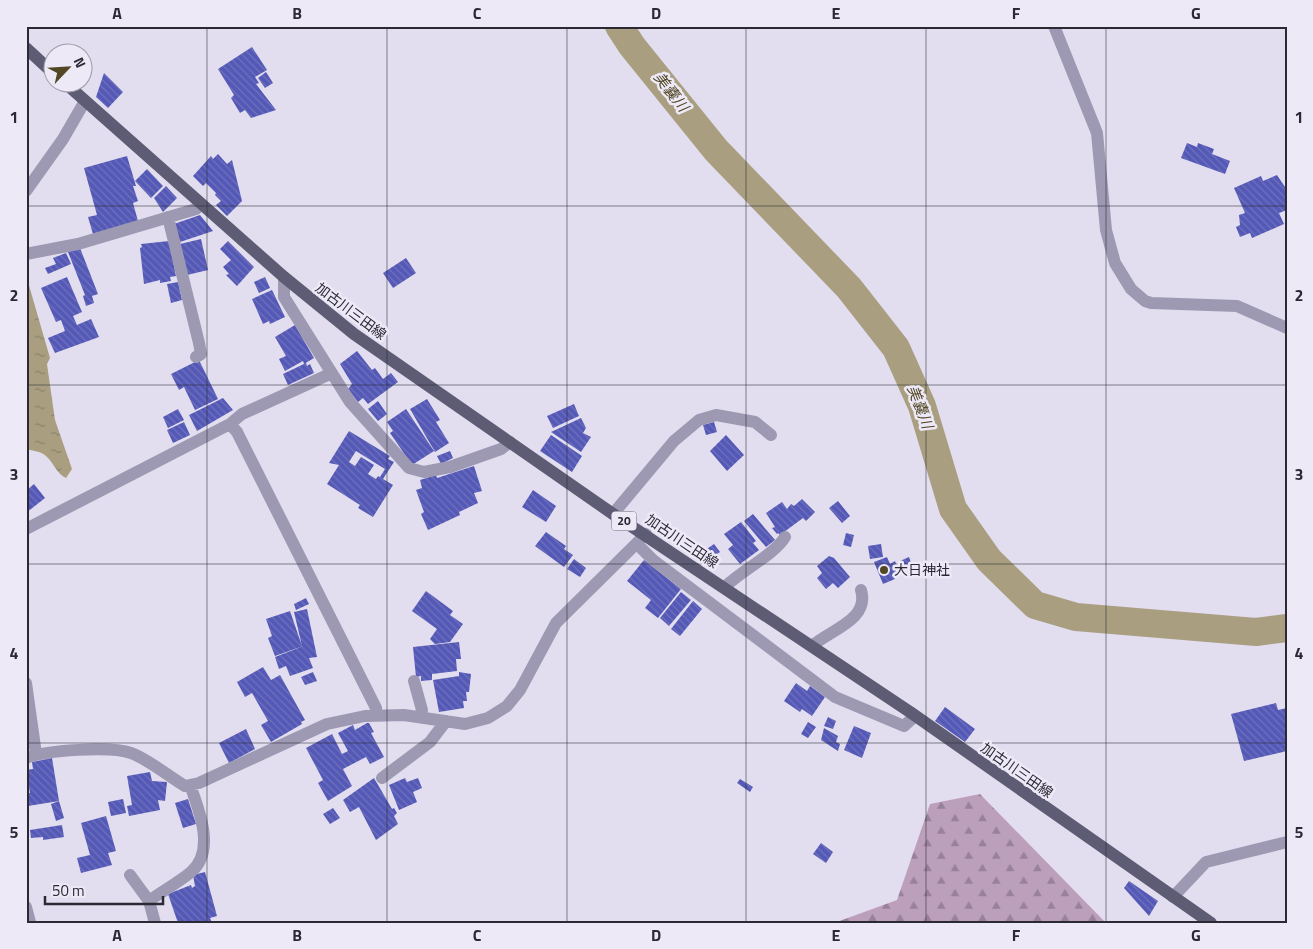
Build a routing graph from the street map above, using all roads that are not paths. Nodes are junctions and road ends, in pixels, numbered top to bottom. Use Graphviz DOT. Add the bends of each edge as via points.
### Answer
graph roads {
  1 [pos="1054,26"];
  2 [pos="26,48"];
  3 [pos="42,63"];
  4 [pos="75,92"];
  5 [pos="85,101"];
  6 [pos="26,191"];
  7 [pos="201,204"];
  8 [pos="168,218"];
  9 [pos="26,254"];
  10 [pos="284,278"];
  11 [pos="1287,328"];
  12 [pos="196,357"];
  13 [pos="332,373"];
  14 [pos="230,424"];
  15 [pos="771,435"];
  16 [pos="510,442"];
  17 [pos="613,514"];
  18 [pos="26,529"];
  19 [pos="785,537"];
  20 [pos="641,539"];
  21 [pos="725,587"];
  22 [pos="861,590"];
  23 [pos="812,646"];
  24 [pos="414,681"];
  25 [pos="26,683"];
  26 [pos="376,715"];
  27 [pos="915,716"];
  28 [pos="420,717"];
  29 [pos="446,721"];
  30 [pos="31,756"];
  31 [pos="382,778"];
  32 [pos="190,784"];
  33 [pos="1287,842"];
  34 [pos="130,876"];
  35 [pos="1173,897"];
  36 [pos="149,901"];
  37 [pos="26,907"];
  38 [pos="30,922"];
  39 [pos="155,923"];
  40 [pos="1211,923"];
  1 -- 11 [label="street" via="1097,133 1106,230 1115,263 1131,289 1151,303 1237,306"];
  2 -- 3 [label="main road"];
  4 -- 5 [label="main road, 加古川三田線 / 20"];
  5 -- 6 [label="street"];
  5 -- 7 [label="main road, 加古川三田線 / 20"];
  7 -- 8 [label="street" via="196,209"];
  7 -- 10 [label="main road, 加古川三田線 / 20"];
  8 -- 9 [label="street" via="78,244"];
  8 -- 12 [label="street" via="199,343 201,354"];
  10 -- 13 [label="street" via="284,297"];
  10 -- 16 [label="main road, 加古川三田線 / 20" via="354,334"];
  13 -- 14 [label="street" via="242,414"];
  13 -- 16 [label="street" via="350,402 409,468 424,472 450,467 501,449"];
  14 -- 18 [label="street"];
  14 -- 26 [label="street" via="237,432 376,708"];
  15 -- 17 [label="street" via="755,422 716,415 699,420 674,441"];
  16 -- 17 [label="main road, 加古川三田線 / 20"];
  17 -- 20 [label="main road, 加古川三田線 / 20"];
  19 -- 21 [label="street" via="780,546"];
  20 -- 21 [label="main road, 加古川三田線 / 20"];
  20 -- 27 [label="street" via="653,560 835,696 904,726"];
  20 -- 29 [label="street" via="556,623 520,690 507,706 488,718 465,724"];
  21 -- 23 [label="main road, 加古川三田線 / 20"];
  22 -- 23 [label="street" via="864,600 860,611 848,623"];
  23 -- 27 [label="main road, 加古川三田線 / 20"];
  24 -- 28 [label="street" via="422,710"];
  25 -- 30 [label="street"];
  26 -- 28 [label="street"];
  26 -- 32 [label="street" via="327,724 199,783"];
  27 -- 35 [label="main road, 加古川三田線 / 20"];
  28 -- 29 [label="street"];
  29 -- 31 [label="street" via="430,742"];
  30 -- 32 [label="street" via="99,750 131,753 185,786"];
  32 -- 36 [label="street" via="204,838 201,859 192,872"];
  33 -- 35 [label="street" via="1206,862"];
  34 -- 36 [label="street"];
  35 -- 40 [label="main road, 加古川三田線 / 20"];
  36 -- 39 [label="street"];
  37 -- 38 [label="street"];
}
